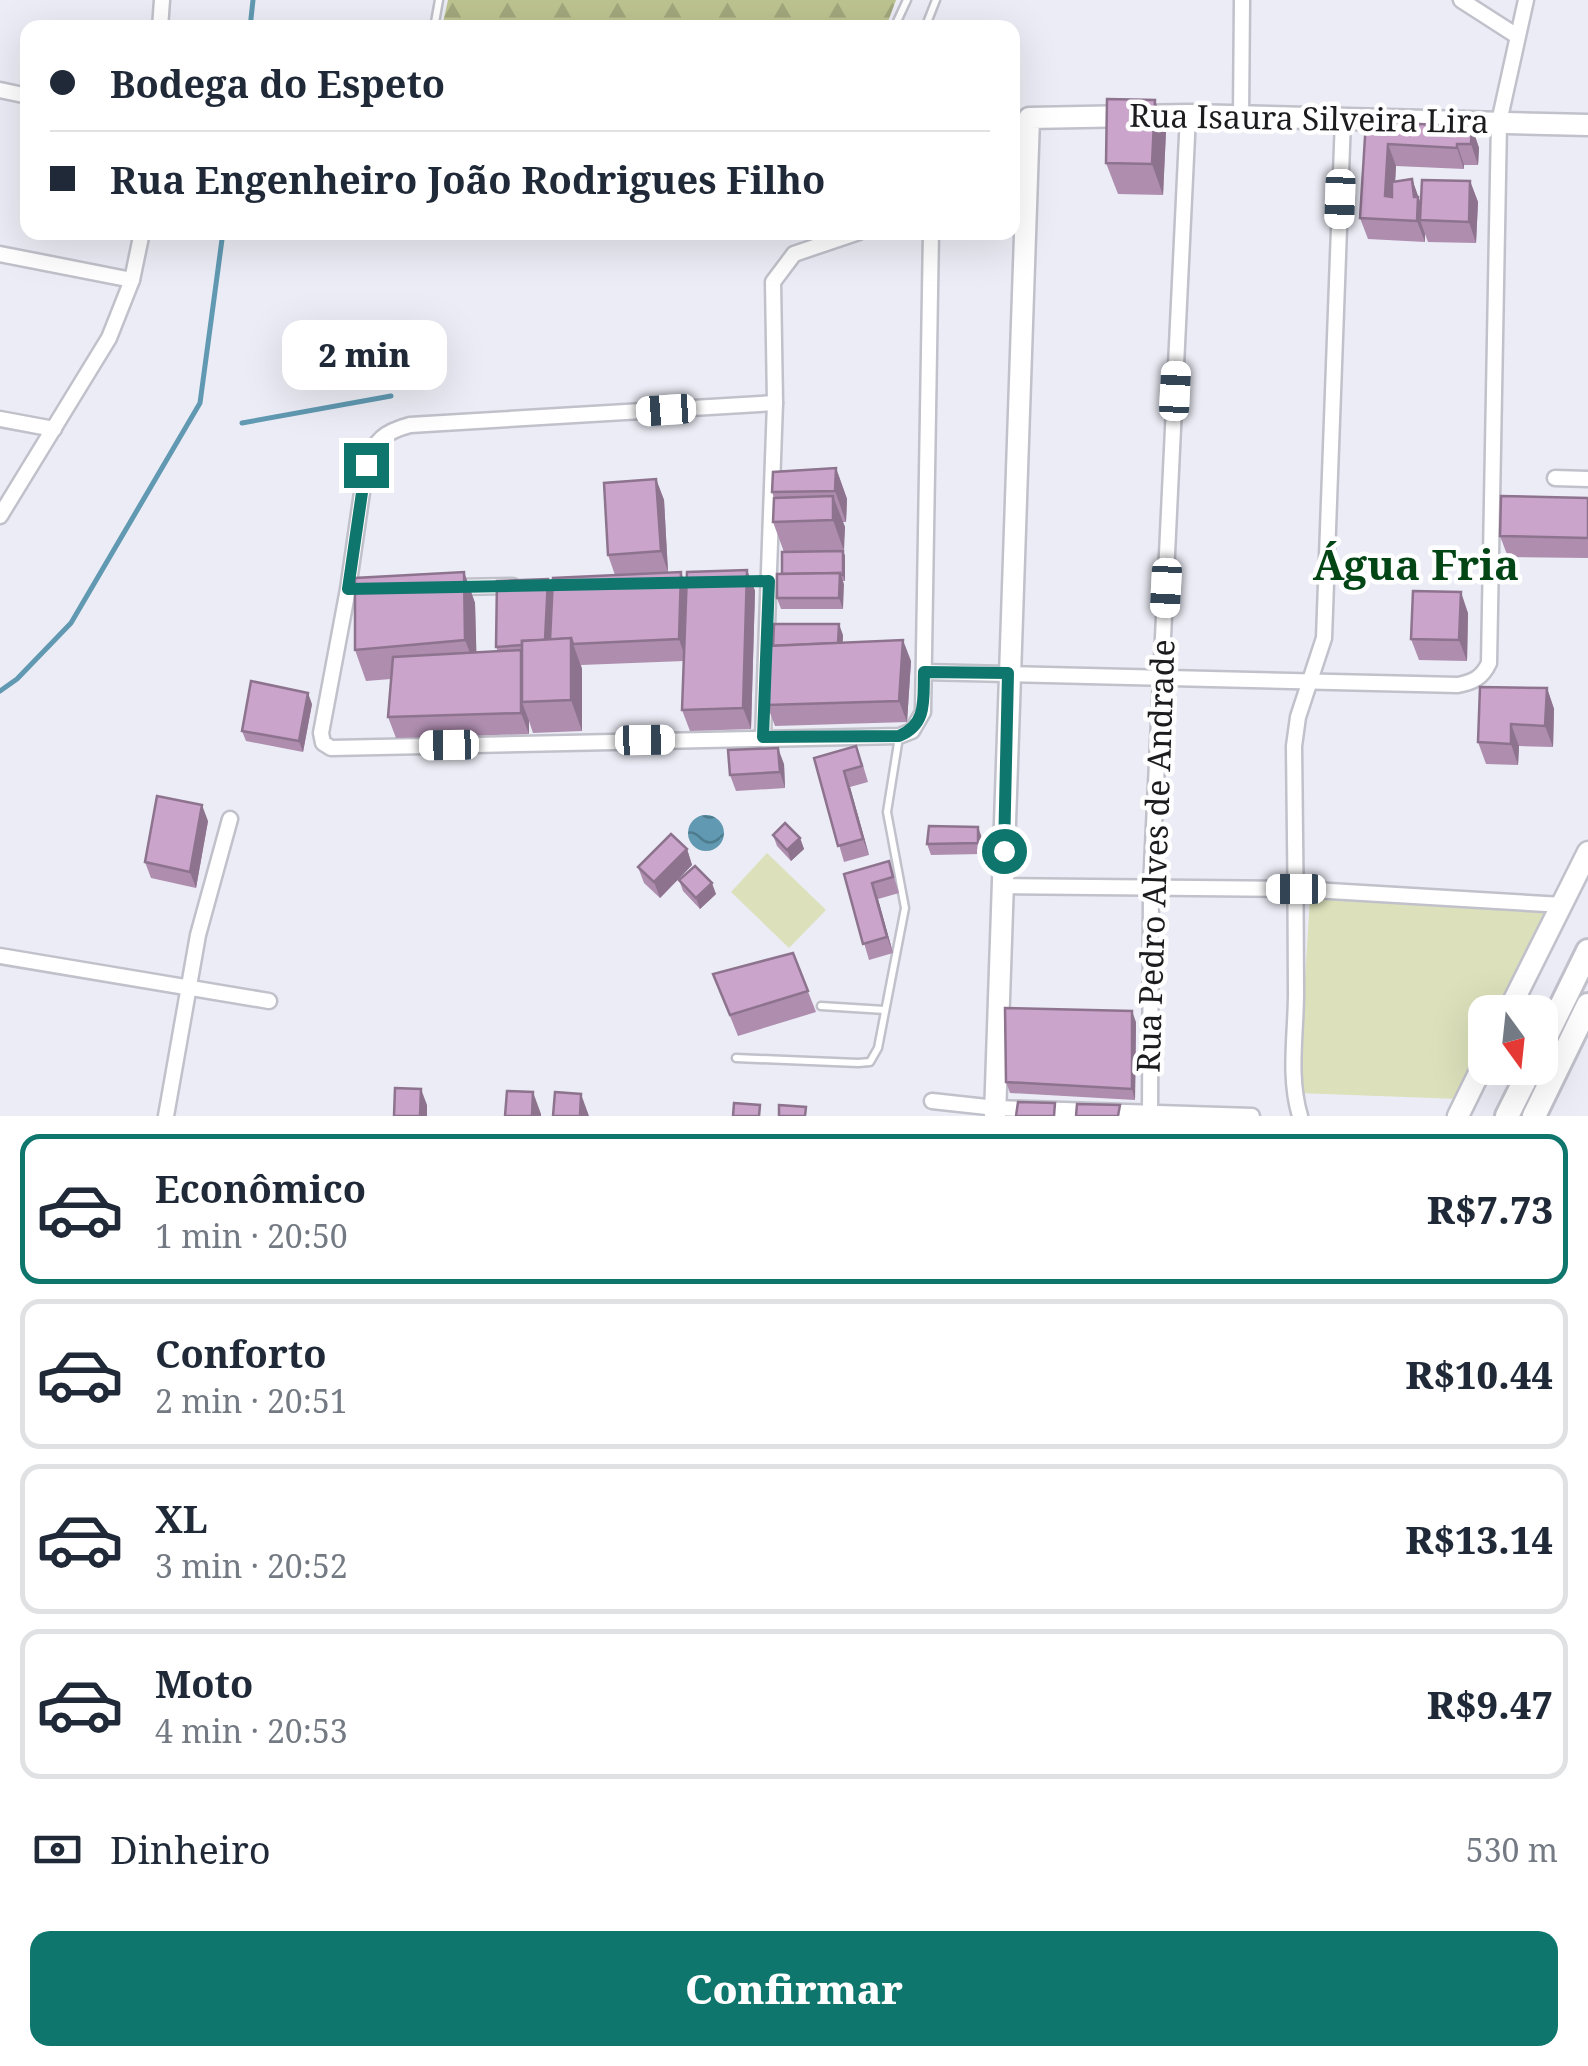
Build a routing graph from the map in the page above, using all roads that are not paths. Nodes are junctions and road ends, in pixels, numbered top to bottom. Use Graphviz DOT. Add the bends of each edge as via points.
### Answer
graph roads {
  1 [pos="1242,0"];
  2 [pos="1461,0"];
  3 [pos="1526,0"];
  4 [pos="1517,36"];
  5 [pos="1188,116"];
  6 [pos="1021,117"];
  7 [pos="1241,117"];
  8 [pos="1344,119"];
  9 [pos="1499,122"];
  10 [pos="1588,125"];
  11 [pos="1020,156"];
  12 [pos="140,240"];
  13 [pos="835,240"];
  14 [pos="932,240"];
  15 [pos="1018,240"];
  16 [pos="0,254"];
  17 [pos="132,280"];
  18 [pos="775,403"];
  19 [pos="0,419"];
  20 [pos="54,429"];
  21 [pos="1554,478"];
  22 [pos="1588,479"];
  23 [pos="0,516"];
  24 [pos="750,581"];
  25 [pos="769,581"];
  26 [pos="520,586"];
  27 [pos="444,587"];
  28 [pos="368,588"];
  29 [pos="348,589"];
  30 [pos="924,672"];
  31 [pos="1008,673"];
  32 [pos="1160,678"];
  33 [pos="1312,682"];
  34 [pos="899,736"];
  35 [pos="763,737"];
  36 [pos="230,819"];
  37 [pos="1588,852"];
  38 [pos="1003,886"];
  39 [pos="1151,888"];
  40 [pos="1296,889"];
  41 [pos="1563,904"];
  42 [pos="1588,951"];
  43 [pos="0,956"];
  44 [pos="189,988"];
  45 [pos="1517,995"];
  46 [pos="269,1001"];
  47 [pos="1588,1005"];
  48 [pos="821,1006"];
  49 [pos="885,1010"];
  50 [pos="1558,1012"];
  51 [pos="736,1058"];
  52 [pos="1473,1085"];
  53 [pos="1522,1085"];
  54 [pos="932,1101"];
  55 [pos="996,1112"];
  56 [pos="1150,1115"];
  57 [pos="166,1116"];
  58 [pos="1252,1116"];
  59 [pos="1300,1116"];
  60 [pos="1458,1116"];
  61 [pos="1507,1116"];
  62 [pos="1534,1116"];
  1 -- 7 [label="street"];
  2 -- 4 [label="street"];
  3 -- 4 [label="street"];
  4 -- 9 [label="street"];
  5 -- 6 [label="main road, Rua Isaura Silveira Lira"];
  5 -- 7 [label="main road, Rua Isaura Silveira Lira"];
  5 -- 32 [label="street, Rua Pedro Alves de Andrade"];
  6 -- 11 [label="main road"];
  7 -- 8 [label="main road, Rua Isaura Silveira Lira"];
  8 -- 9 [label="main road, Rua Isaura Silveira Lira"];
  8 -- 33 [label="street" via="1324,638"];
  9 -- 10 [label="main road, Rua Isaura Silveira Lira"];
  9 -- 33 [label="street" via="1488,664 1473,682 1458,685"];
  12 -- 17 [label="street"];
  13 -- 18 [label="street" via="794,254 773,282"];
  14 -- 30 [label="street"];
  15 -- 31 [label="main road"];
  16 -- 17 [label="street"];
  17 -- 20 [label="street" via="109,338"];
  18 -- 25 [label="street"];
  18 -- 29 [label="street" via="410,426 382,434 366,465"];
  19 -- 20 [label="street"];
  20 -- 23 [label="street"];
  21 -- 22 [label="street"];
  24 -- 25 [label="street"];
  25 -- 35 [label="street"];
  26 -- 27 [label="street"];
  28 -- 29 [label="street"];
  29 -- 35 [label="street" via="320,733 331,748"];
  30 -- 31 [label="street"];
  30 -- 34 [label="street" via="923,712 912,731"];
  31 -- 32 [label="street"];
  31 -- 38 [label="main road"];
  32 -- 33 [label="street"];
  32 -- 39 [label="street, Rua Pedro Alves de Andrade"];
  33 -- 40 [label="street" via="1294,746"];
  34 -- 35 [label="street"];
  34 -- 49 [label="lane" via="887,812 904,908"];
  36 -- 44 [label="street"];
  37 -- 41 [label="main road"];
  38 -- 39 [label="street"];
  38 -- 55 [label="main road"];
  39 -- 40 [label="street"];
  39 -- 56 [label="street, Rua Pedro Alves de Andrade"];
  40 -- 41 [label="street"];
  40 -- 59 [label="street" via="1293,1070"];
  41 -- 45 [label="main road"];
  42 -- 50 [label="highway"];
  43 -- 44 [label="street"];
  44 -- 46 [label="street"];
  44 -- 57 [label="street"];
  47 -- 62 [label="highway"];
  48 -- 49 [label="lane"];
  49 -- 51 [label="lane" via="870,1062"];
  52 -- 60 [label="main road"];
  53 -- 61 [label="highway"];
  54 -- 55 [label="street"];
  55 -- 56 [label="street"];
  56 -- 58 [label="street"];
}
